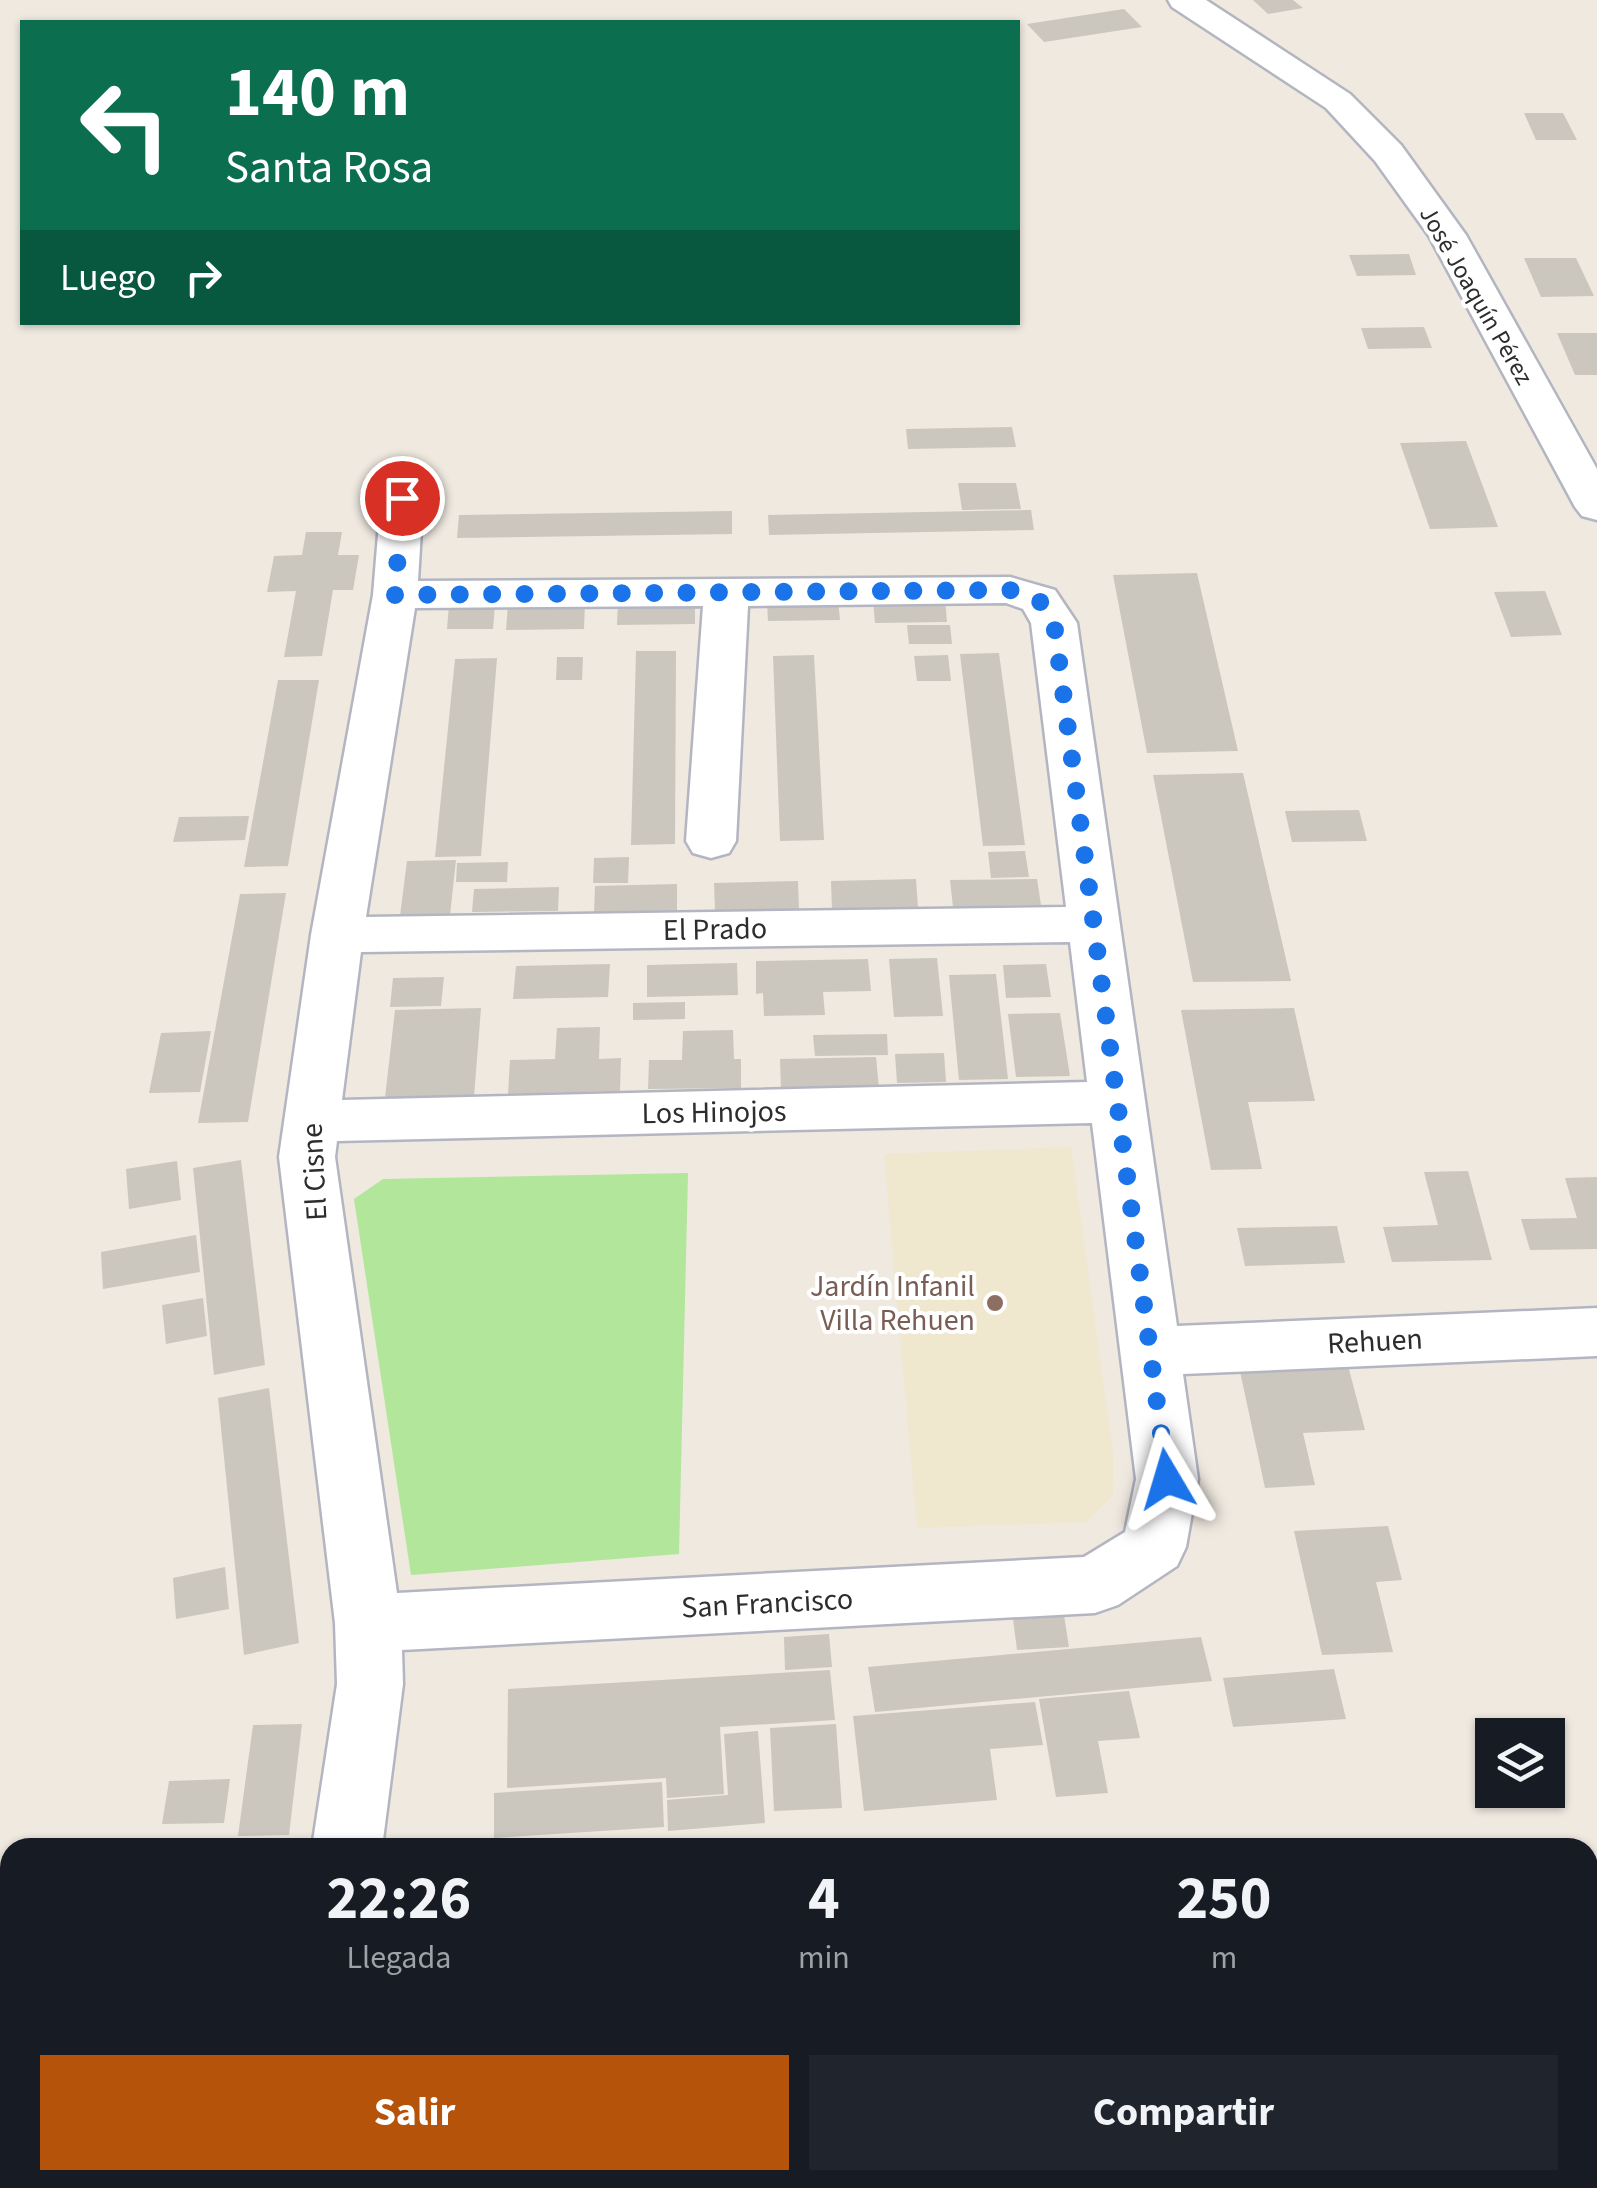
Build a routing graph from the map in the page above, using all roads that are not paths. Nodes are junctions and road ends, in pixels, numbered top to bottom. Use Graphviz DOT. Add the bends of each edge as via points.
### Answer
graph roads {
  1 [pos="1184,0"];
  2 [pos="402,498"];
  3 [pos="1597,507"];
  4 [pos="726,590"];
  5 [pos="395,595"];
  6 [pos="711,841"];
  7 [pos="1094,924"];
  8 [pos="337,935"];
  9 [pos="1117,1102"];
  10 [pos="310,1122"];
  11 [pos="1597,1332"];
  12 [pos="1153,1351"];
  13 [pos="368,1623"];
  14 [pos="349,1838"];
  1 -- 3 [label="street, José Joaquín Pérez" via="1338,101 1388,153 1447,235"];
  2 -- 5 [label="street, El Cisne"];
  4 -- 5 [label="street"];
  4 -- 6 [label="street"];
  4 -- 7 [label="street" via="1010,590 1039,600 1054,623"];
  5 -- 8 [label="street, El Cisne"];
  7 -- 8 [label="street, El Prado"];
  7 -- 9 [label="street"];
  8 -- 10 [label="street, El Cisne"];
  9 -- 10 [label="street, Los Hinojos"];
  9 -- 12 [label="street"];
  10 -- 13 [label="street, El Cisne" via="307,1157"];
  11 -- 12 [label="street, Rehuen"];
  12 -- 13 [label="street, San Francisco" via="1167,1479 1154,1547 1095,1586"];
  13 -- 14 [label="street, El Cisne" via="370,1684"];
}
